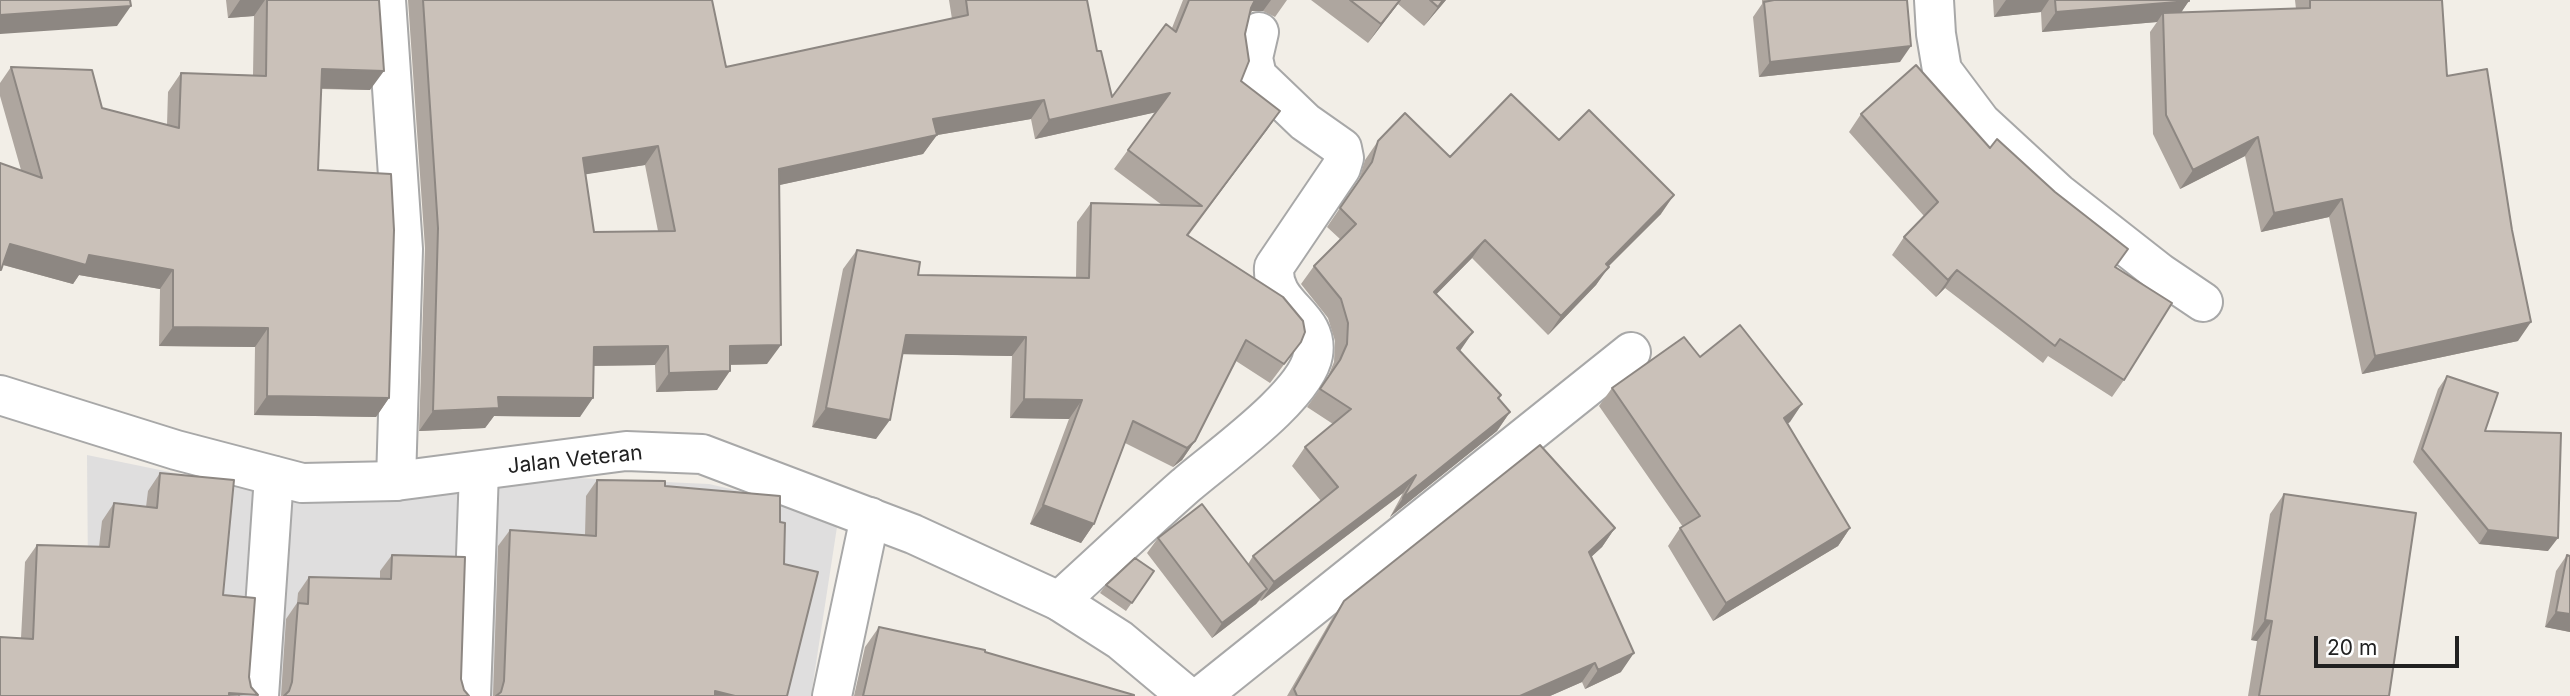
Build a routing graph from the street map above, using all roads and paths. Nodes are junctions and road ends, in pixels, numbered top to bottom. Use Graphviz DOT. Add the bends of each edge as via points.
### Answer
graph roads {
  1 [pos="386,0"];
  2 [pos="1934,0"];
  3 [pos="1259,32"];
  4 [pos="2203,302"];
  5 [pos="1631,352"];
  6 [pos="0,395"];
  7 [pos="479,471"];
  8 [pos="274,476"];
  9 [pos="396,481"];
  10 [pos="870,517"];
  11 [pos="1059,601"];
  12 [pos="258,696"];
  13 [pos="471,696"];
  14 [pos="832,696"];
  15 [pos="1187,696"];
  16 [pos="1201,696"];
  1 -- 9 [label="street" via="403,249"];
  2 -- 4 [label="street" via="1942,70 1981,122 2058,193"];
  3 -- 11 [label="street" via="1253,58 1256,76 1305,122 1342,148 1344,158 1274,267 1278,291 1310,328 1313,355 1307,372 1269,417"];
  5 -- 16 [label="street"];
  6 -- 8 [label="street, Jalan Veteran"];
  7 -- 9 [label="street, Jalan Veteran"];
  7 -- 10 [label="street, Jalan Veteran" via="626,451 702,454"];
  7 -- 13 [label="street"];
  8 -- 9 [label="street, Jalan Veteran" via="302,483"];
  8 -- 12 [label="street"];
  10 -- 11 [label="street, Jalan Veteran"];
  10 -- 14 [label="street"];
  11 -- 15 [label="street, Jalan Veteran" via="1120,640"];
}
